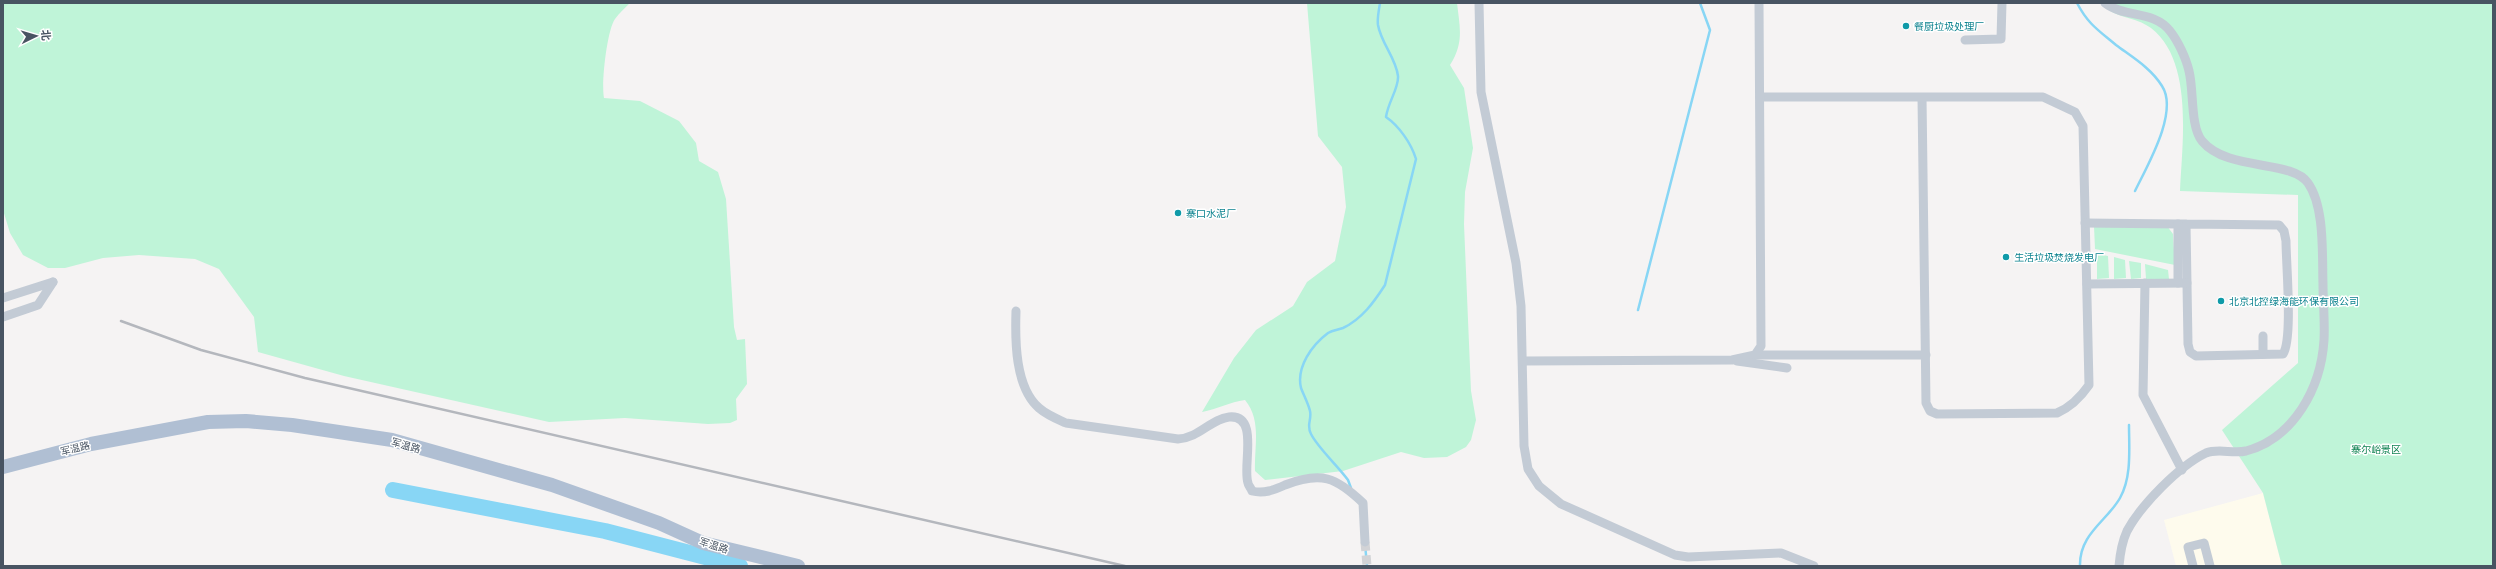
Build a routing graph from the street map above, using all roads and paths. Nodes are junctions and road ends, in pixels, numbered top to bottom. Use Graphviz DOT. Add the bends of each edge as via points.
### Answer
graph roads {
  1 [pos="1479,3"];
  2 [pos="1759,3"];
  3 [pos="2002,3"];
  4 [pos="2105,3"];
  5 [pos="1965,40"];
  6 [pos="1760,97"];
  7 [pos="1922,97"];
  8 [pos="2085,223"];
  9 [pos="2182,224"];
  10 [pos="2145,283"];
  11 [pos="2183,283"];
  12 [pos="2086,284"];
  13 [pos="3,298"];
  14 [pos="1016,311"];
  15 [pos="3,317"];
  16 [pos="2263,336"];
  17 [pos="2263,354"];
  18 [pos="1755,355"];
  19 [pos="1926,355"];
  20 [pos="1732,360"];
  21 [pos="1523,361"];
  22 [pos="1787,368"];
  23 [pos="3,467"];
  24 [pos="2182,470"];
  25 [pos="1365,542"];
  26 [pos="797,566"];
  27 [pos="1814,566"];
  28 [pos="2119,566"];
  29 [pos="2193,566"];
  30 [pos="2210,566"];
  1 -- 21 [label="street" via="1481,92 1516,263"];
  2 -- 6 [label="street"];
  3 -- 5 [label="street" via="2001,39"];
  4 -- 24 [label="street" via="2117,10 2147,16 2169,30 2189,70 2196,128 2201,140 2223,157 2300,176 2311,188 2319,216 2324,340 2318,372 2305,404 2293,422 2270,440 2245,451 2208,452"];
  6 -- 7 [label="street"];
  6 -- 18 [label="street" via="1761,346"];
  7 -- 8 [label="street" via="2043,97 2075,112 2083,126"];
  7 -- 19 [label="street"];
  8 -- 9 [label="street"];
  8 -- 12 [label="street"];
  9 -- 11 [label="street"];
  9 -- 17 [label="street" via="2278,225 2284,231 2287,348 2283,354"];
  10 -- 11 [label="street"];
  10 -- 12 [label="street"];
  10 -- 24 [label="street" via="2143,395"];
  11 -- 17 [label="street" via="2190,352 2196,356"];
  12 -- 19 [label="street" via="2089,385 2081,397 2057,414 1937,414 1930,411 1926,403"];
  13 -- 15 [label="street" via="53,282 38,305"];
  14 -- 25 [label="street" via="1015,351 1026,387 1038,408 1066,423 1178,439 1196,436 1227,417 1236,418 1244,423 1247,431 1247,482 1252,491 1268,492 1298,480 1316,477 1332,479 1345,486 1363,503"];
  16 -- 17 [label="street"];
  18 -- 19 [label="street"];
  18 -- 20 [label="street"];
  20 -- 21 [label="street"];
  20 -- 22 [label="street"];
  21 -- 27 [label="street" via="1525,458 1528,469 1549,496 1582,514 1675,555 1688,558 1781,553"];
  23 -- 26 [label="main road, 军温路" via="146,433 208,422 246,421 292,425 392,440 552,485 659,523 703,543"];
  24 -- 28 [label="street" via="2136,517 2121,548"];
  29 -- 30 [label="street" via="2188,547 2204,543"];
}
